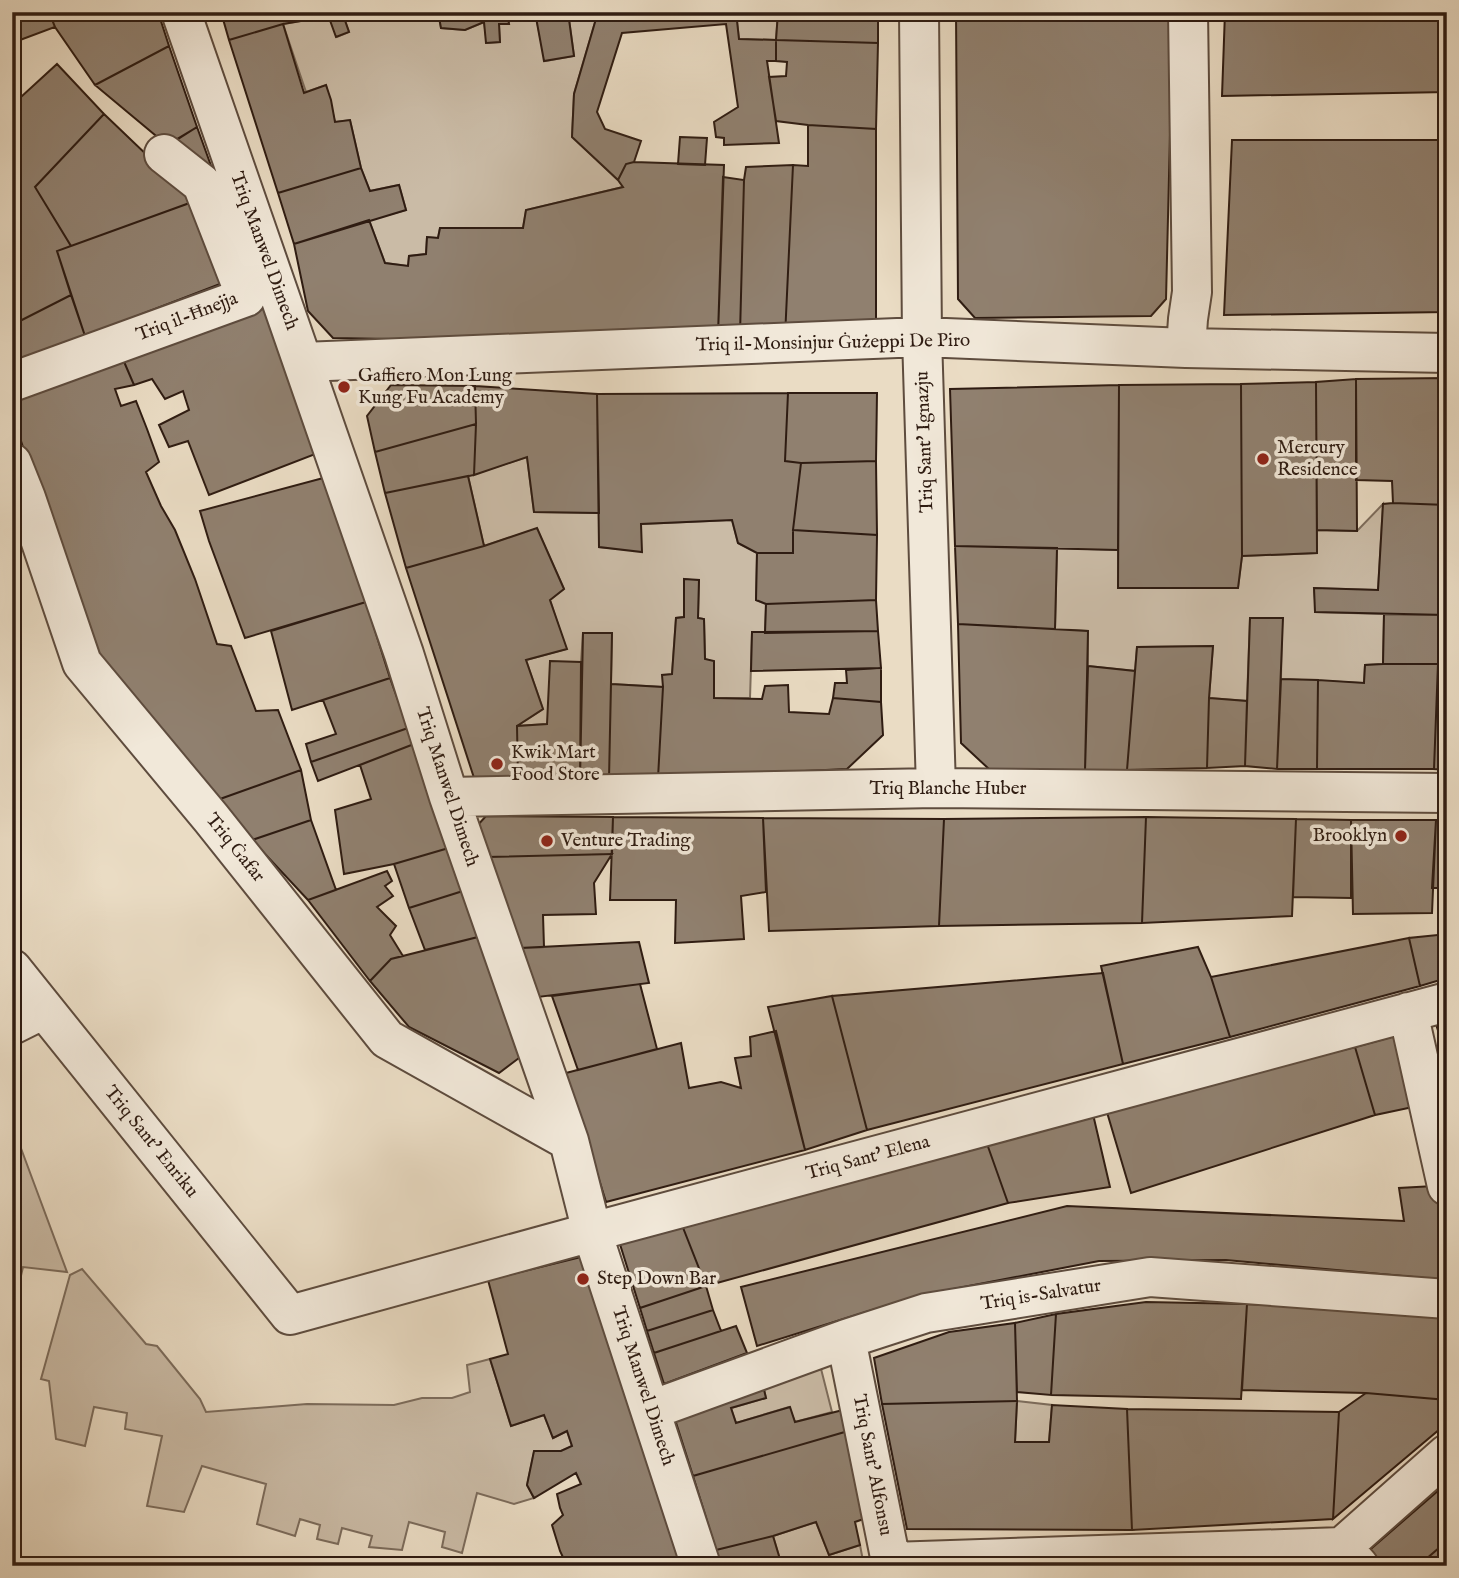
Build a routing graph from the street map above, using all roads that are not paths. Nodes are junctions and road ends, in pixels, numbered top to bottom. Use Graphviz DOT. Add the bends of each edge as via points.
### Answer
graph roads {
  1 [pos="181,12"];
  2 [pos="919,12"];
  3 [pos="1188,12"];
  4 [pos="164,154"];
  5 [pos="922,337"];
  6 [pos="1186,348"];
  7 [pos="1447,353"];
  8 [pos="303,362"];
  9 [pos="12,382"];
  10 [pos="12,463"];
  11 [pos="19,500"];
  12 [pos="936,788"];
  13 [pos="1447,793"];
  14 [pos="449,797"];
  15 [pos="12,969"];
  16 [pos="1447,1002"];
  17 [pos="1408,1012"];
  18 [pos="28,1017"];
  19 [pos="569,1141"];
  20 [pos="1447,1186"];
  21 [pos="592,1232"];
  22 [pos="1447,1299"];
  23 [pos="290,1315"];
  24 [pos="846,1339"];
  25 [pos="662,1406"];
  26 [pos="1447,1454"];
  27 [pos="1351,1556"];
  28 [pos="701,1566"];
  1 -- 8 [label="street, Triq Manwel Dimech"];
  2 -- 5 [label="street, Triq Sant' Ignazju"];
  3 -- 6 [label="street" via="1192,292"];
  4 -- 9 [label="street, Triq il-Ħnejja" via="202,184 246,297"];
  5 -- 6 [label="street, Triq il-Monsinjur Ġużeppi De Piro"];
  5 -- 8 [label="street, Triq il-Monsinjur Ġużeppi De Piro"];
  5 -- 12 [label="street, Triq Sant' Ignazju"];
  6 -- 7 [label="street, Triq il-Monsinjur Ġużeppi De Piro"];
  8 -- 14 [label="street, Triq Manwel Dimech"];
  10 -- 11 [label="street, Triq Ġafar"];
  11 -- 19 [label="street, Triq Ġafar" via="82,663 387,1039"];
  12 -- 13 [label="street, Triq Blanche Huber"];
  12 -- 14 [label="street, Triq Blanche Huber"];
  14 -- 19 [label="street, Triq Manwel Dimech"];
  15 -- 18 [label="street, Triq Sant' Enriku"];
  16 -- 17 [label="street, Triq Sant' Elena"];
  17 -- 20 [label="street"];
  17 -- 21 [label="street, Triq Sant' Elena"];
  18 -- 23 [label="street, Triq Sant' Enriku"];
  19 -- 21 [label="street, Triq Manwel Dimech"];
  21 -- 23 [label="street, Triq Sant' Elena"];
  21 -- 25 [label="street, Triq Manwel Dimech"];
  22 -- 24 [label="street, Triq is-Salvatur" via="1150,1277 926,1313"];
  24 -- 25 [label="street, Triq is-Salvatur"];
  24 -- 27 [label="street, Triq Sant' Alfonsu" via="891,1562"];
  25 -- 28 [label="street, Triq Manwel Dimech"];
  26 -- 27 [label="street, Triq Sant' Alfonsu"];
}
